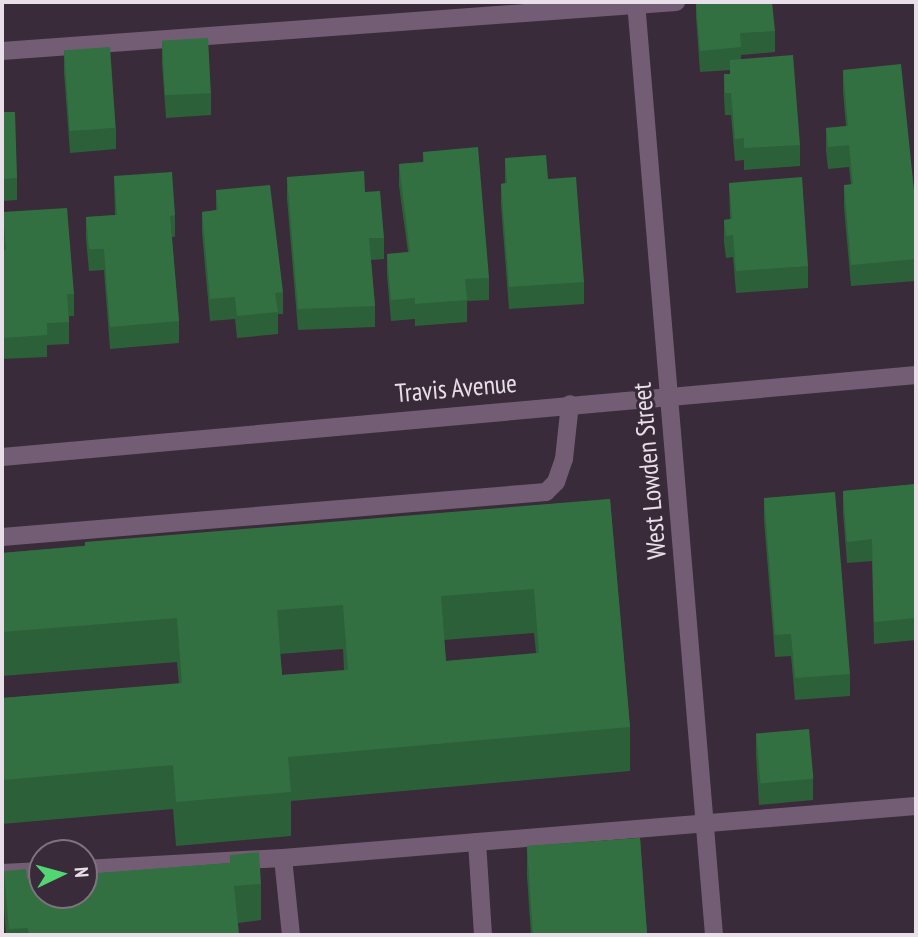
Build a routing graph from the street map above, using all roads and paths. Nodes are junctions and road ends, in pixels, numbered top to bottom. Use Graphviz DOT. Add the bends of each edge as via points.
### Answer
graph roads {
  1 [pos="676,2"];
  2 [pos="636,3"];
  3 [pos="2,51"];
  4 [pos="916,375"];
  5 [pos="669,395"];
  6 [pos="570,404"];
  7 [pos="2,457"];
  8 [pos="2,537"];
  9 [pos="916,806"];
  10 [pos="705,824"];
  11 [pos="477,842"];
  12 [pos="283,858"];
  13 [pos="98,868"];
  14 [pos="28,872"];
  15 [pos="2,873"];
  16 [pos="290,935"];
  17 [pos="483,935"];
  18 [pos="714,935"];
  1 -- 2 [label="street"];
  2 -- 3 [label="street"];
  2 -- 5 [label="street, West Lowden Street"];
  4 -- 5 [label="street, Travis Avenue"];
  5 -- 6 [label="street, Travis Avenue"];
  5 -- 10 [label="street, West Lowden Street"];
  6 -- 7 [label="street, Travis Avenue"];
  6 -- 8 [label="street" via="564,459 556,482 546,492"];
  9 -- 10 [label="street"];
  10 -- 11 [label="street"];
  10 -- 18 [label="street, West Lowden Street"];
  11 -- 12 [label="street"];
  11 -- 17 [label="street"];
  12 -- 13 [label="street"];
  12 -- 16 [label="street"];
  14 -- 15 [label="street"];
}
